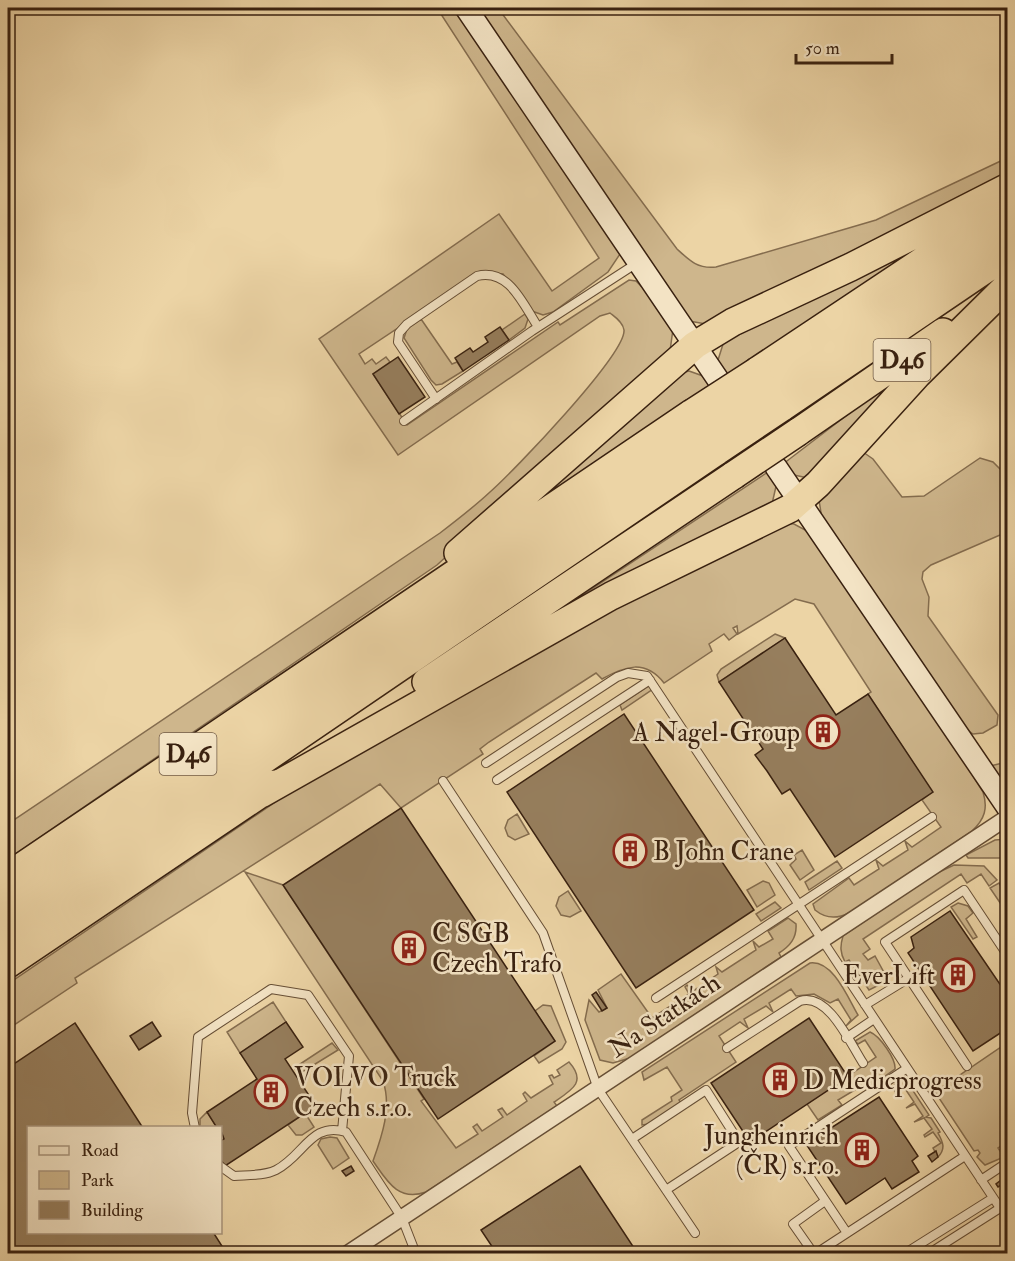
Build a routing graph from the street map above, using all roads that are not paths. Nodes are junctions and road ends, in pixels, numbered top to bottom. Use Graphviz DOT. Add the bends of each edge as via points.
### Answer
graph roads {
  1 [pos="466,8"];
  2 [pos="1008,187"];
  3 [pos="1008,204"];
  4 [pos="1008,230"];
  5 [pos="1008,254"];
  6 [pos="638,262"];
  7 [pos="1006,287"];
  8 [pos="538,327"];
  9 [pos="695,345"];
  10 [pos="719,381"];
  11 [pos="769,390"];
  12 [pos="435,399"];
  13 [pos="404,421"];
  14 [pos="705,433"];
  15 [pos="776,467"];
  16 [pos="801,501"];
  17 [pos="369,631"];
  18 [pos="650,680"];
  19 [pos="486,763"];
  20 [pos="497,780"];
  21 [pos="443,781"];
  22 [pos="261,794"];
  23 [pos="1008,808"];
  24 [pos="932,817"];
  25 [pos="1008,817"];
  26 [pos="8,876"];
  27 [pos="799,904"];
  28 [pos="8,906"];
  29 [pos="8,934"];
  30 [pos="823,940"];
  31 [pos="1008,957"];
  32 [pos="8,964"];
  33 [pos="909,978"];
  34 [pos="656,998"];
  35 [pos="865,1005"];
  36 [pos="874,1019"];
  37 [pos="846,1038"];
  38 [pos="727,1048"];
  39 [pos="863,1064"];
  40 [pos="967,1066"];
  41 [pos="906,1069"];
  42 [pos="598,1089"];
  43 [pos="195,1126"];
  44 [pos="342,1131"];
  45 [pos="632,1139"];
  46 [pos="965,1156"];
  47 [pos="1008,1162"];
  48 [pos="222,1168"];
  49 [pos="981,1180"];
  50 [pos="666,1190"];
  51 [pos="993,1198"];
  52 [pos="825,1201"];
  53 [pos="1008,1203"];
  54 [pos="1000,1208"];
  55 [pos="402,1218"];
  56 [pos="695,1233"];
  57 [pos="847,1233"];
  58 [pos="917,1245"];
  59 [pos="347,1254"];
  60 [pos="416,1254"];
  61 [pos="814,1254"];
  62 [pos="904,1254"];
  63 [pos="923,1254"];
  64 [pos="928,1254"];
  1 -- 6 [label="main road"];
  2 -- 9 [label="highway" via="733,322"];
  3 -- 11 [label="highway, D46"];
  4 -- 11 [label="highway"];
  5 -- 11 [label="highway"];
  6 -- 8 [label="lane"];
  6 -- 9 [label="main road"];
  7 -- 16 [label="highway" via="918,374"];
  7 -- 22 [label="highway, D46, bridge"];
  8 -- 12 [label="lane"];
  8 -- 12 [label="lane" via="503,278 486,273 407,324 399,333 398,342"];
  9 -- 10 [label="main road"];
  9 -- 17 [label="highway"];
  11 -- 14 [label="highway, bridge"];
  11 -- 14 [label="highway, D46, bridge"];
  12 -- 13 [label="lane"];
  14 -- 17 [label="highway, D46"];
  14 -- 28 [label="highway"];
  14 -- 29 [label="highway"];
  15 -- 16 [label="main road"];
  16 -- 22 [label="highway" via="611,596"];
  16 -- 23 [label="main road"];
  17 -- 26 [label="highway, D46"];
  18 -- 19 [label="lane" via="637,673 617,677"];
  18 -- 20 [label="lane"];
  18 -- 27 [label="lane"];
  21 -- 42 [label="lane" via="543,933"];
  22 -- 32 [label="highway, D46"];
  24 -- 27 [label="lane"];
  25 -- 30 [label="street, Na Statkách"];
  27 -- 30 [label="lane"];
  27 -- 34 [label="lane"];
  30 -- 35 [label="lane"];
  30 -- 42 [label="street, Na Statkách"];
  31 -- 33 [label="lane" via="964,890 885,942"];
  33 -- 35 [label="lane"];
  33 -- 40 [label="lane"];
  35 -- 36 [label="lane"];
  36 -- 37 [label="lane"];
  36 -- 41 [label="lane"];
  37 -- 38 [label="lane" via="825,1005 807,999"];
  37 -- 39 [label="lane"];
  41 -- 46 [label="lane"];
  41 -- 52 [label="lane" via="789,1146"];
  42 -- 45 [label="lane"];
  42 -- 55 [label="street, Na Statkách"];
  43 -- 44 [label="lane" via="192,1113 198,1037 272,989 308,995 349,1056"];
  44 -- 48 [label="lane" via="332,1128 315,1134 297,1155 276,1170 234,1176"];
  44 -- 55 [label="lane"];
  45 -- 50 [label="lane"];
  45 -- 50 [label="lane" via="706,1090 739,1142"];
  46 -- 49 [label="lane"];
  46 -- 57 [label="lane"];
  47 -- 49 [label="lane"];
  49 -- 51 [label="lane"];
  50 -- 56 [label="lane"];
  51 -- 54 [label="lane"];
  51 -- 58 [label="lane"];
  52 -- 57 [label="lane"];
  52 -- 61 [label="lane" via="793,1224"];
  53 -- 54 [label="lane"];
  54 -- 64 [label="lane"];
  55 -- 59 [label="street, Na Statkách"];
  55 -- 60 [label="lane"];
  57 -- 61 [label="lane"];
  58 -- 62 [label="lane"];
  58 -- 63 [label="lane"];
}
